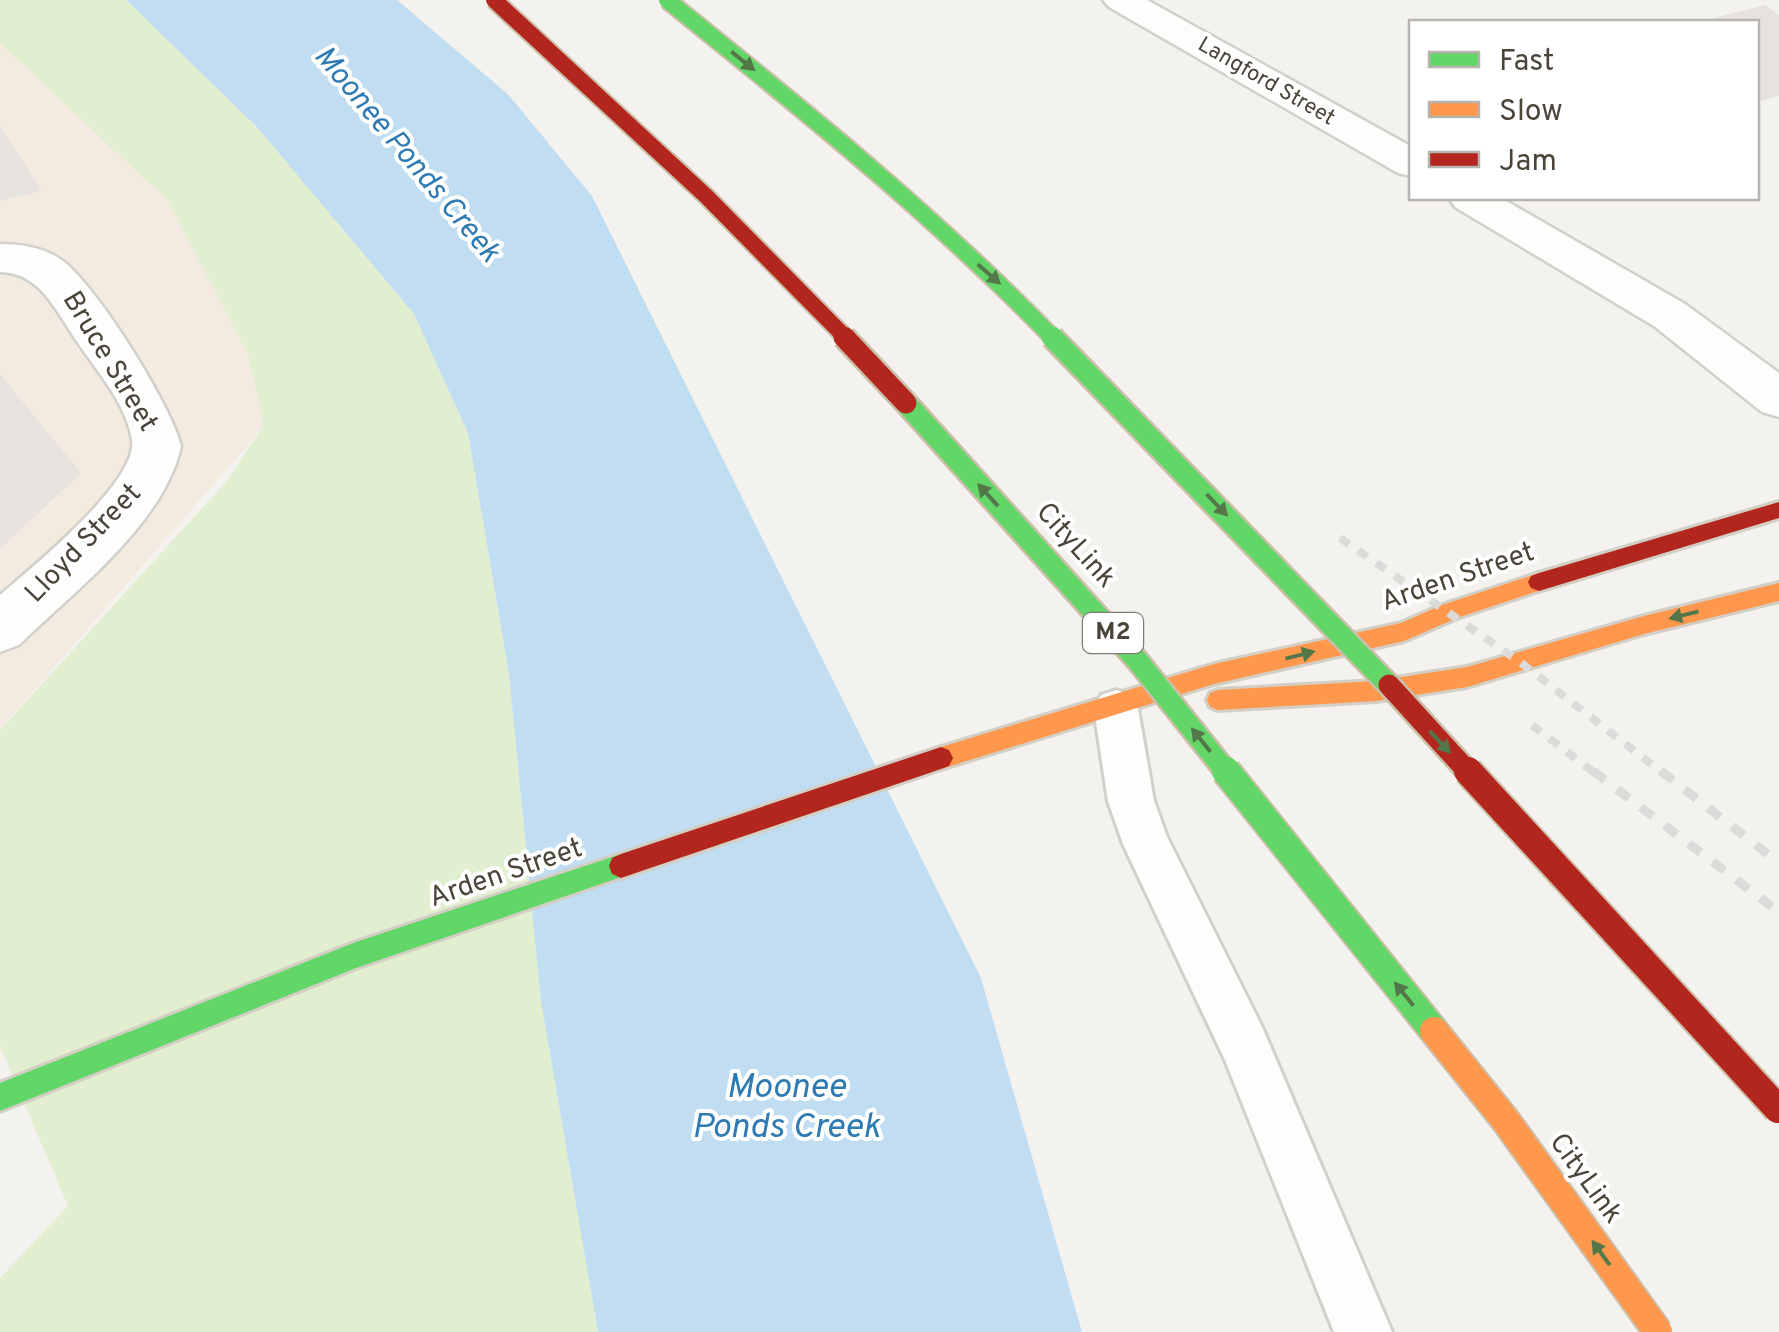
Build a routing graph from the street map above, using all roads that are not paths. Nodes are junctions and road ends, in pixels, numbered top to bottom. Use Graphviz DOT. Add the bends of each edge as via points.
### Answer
graph roads {
  1 [pos="494,0"];
  2 [pos="667,0"];
  3 [pos="1121,0"];
  4 [pos="1409,162"];
  5 [pos="1474,200"];
  6 [pos="0,258"];
  7 [pos="1581,260"];
  8 [pos="1779,352"];
  9 [pos="1779,400"];
  10 [pos="158,451"];
  11 [pos="1779,510"];
  12 [pos="59,574"];
  13 [pos="0,592"];
  14 [pos="1779,592"];
  15 [pos="0,629"];
  16 [pos="1116,709"];
  17 [pos="1038,726"];
  18 [pos="0,1097"];
  19 [pos="1778,1110"];
  20 [pos="1363,1332"];
  21 [pos="1658,1332"];
  21 -- 1 [label="main road, CityLink / M2, one-way, bridge" via="1506,1122 1137,660 811,298"];
  2 -- 19 [label="main road, one-way, bridge" via="1007,290 1322,613"];
  3 -- 4 [label="street, Langford Street"];
  5 -- 7 [label="street"];
  6 -- 10 [label="street, Bruce Street" via="40,263 62,282 151,423"];
  7 -- 8 [label="street"];
  7 -- 9 [label="street" via="1706,339"];
  10 -- 12 [label="street, Lloyd Street" via="134,495"];
  17 -- 11 [label="main road, Arden Street, one-way" via="1214,674 1404,632 1530,584"];
  12 -- 13 [label="lane"];
  12 -- 15 [label="street, Lloyd Street"];
  14 -- 16 [label="main road, Arden Street, one-way" via="1467,676 1376,691"];
  16 -- 17 [label="main road, Arden Street"];
  16 -- 20 [label="lane" via="1131,801 1146,844 1244,1045"];
  17 -- 18 [label="main road, Arden Street" via="356,955"];
}
